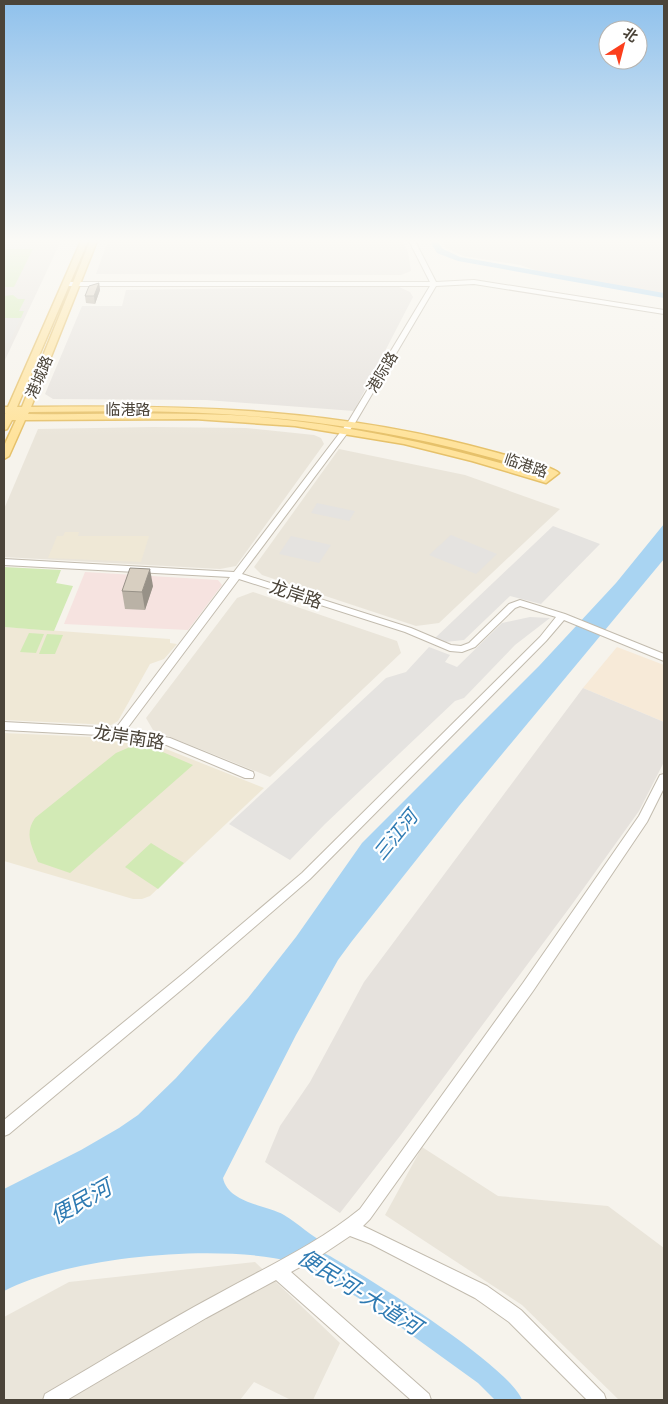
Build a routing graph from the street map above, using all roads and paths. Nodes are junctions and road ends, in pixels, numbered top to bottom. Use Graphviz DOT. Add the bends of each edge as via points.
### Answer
graph roads {
  1 [pos="57,307"];
  2 [pos="68,307"];
  3 [pos="419,307"];
  4 [pos="629,307"];
  5 [pos="664,312"];
  6 [pos="7,413"];
  7 [pos="24,413"];
  8 [pos="351,423"];
  9 [pos="4,427"];
  10 [pos="344,431"];
  11 [pos="4,456"];
  12 [pos="4,562"];
  13 [pos="236,575"];
  14 [pos="562,616"];
  15 [pos="664,658"];
  16 [pos="4,726"];
  17 [pos="119,732"];
  18 [pos="249,775"];
  19 [pos="664,778"];
  20 [pos="4,1129"];
  21 [pos="345,1231"];
  22 [pos="282,1269"];
  23 [pos="51,1400"];
  24 [pos="423,1400"];
  25 [pos="598,1400"];
  1 -- 6 [label="main road, 港城路"];
  2 -- 7 [label="main road, 港城路"];
  3 -- 8 [label="street, 港际路"];
  4 -- 5 [label="street"];
  6 -- 7 [label="main road, 临港路"];
  6 -- 9 [label="main road, 港城路"];
  7 -- 8 [label="main road, 临港路" via="188,409"];
  7 -- 10 [label="main road, 临港路" via="257,420"];
  7 -- 11 [label="main road, 港城路"];
  8 -- 10 [label="street, 港际路"];
  8 -- 10 [label="main road, 临港路" via="439,440 554,473 546,480 417,442"];
  10 -- 13 [label="street, 港际路"];
  12 -- 13 [label="street, 龙岸路"];
  13 -- 14 [label="street, 龙岸路" via="408,630 450,648 462,649 472,645 512,606 520,603"];
  13 -- 17 [label="street, 港际路"];
  14 -- 15 [label="street"];
  14 -- 20 [label="street" via="543,639 306,876"];
  16 -- 17 [label="street, 龙岸南路"];
  17 -- 18 [label="street, 龙岸南路" via="166,741"];
  19 -- 21 [label="street" via="643,818 528,987 378,1197 365,1214"];
  21 -- 22 [label="street"];
  21 -- 25 [label="street" via="376,1239 481,1292 515,1316"];
  22 -- 23 [label="street"];
  22 -- 24 [label="street"];
}
